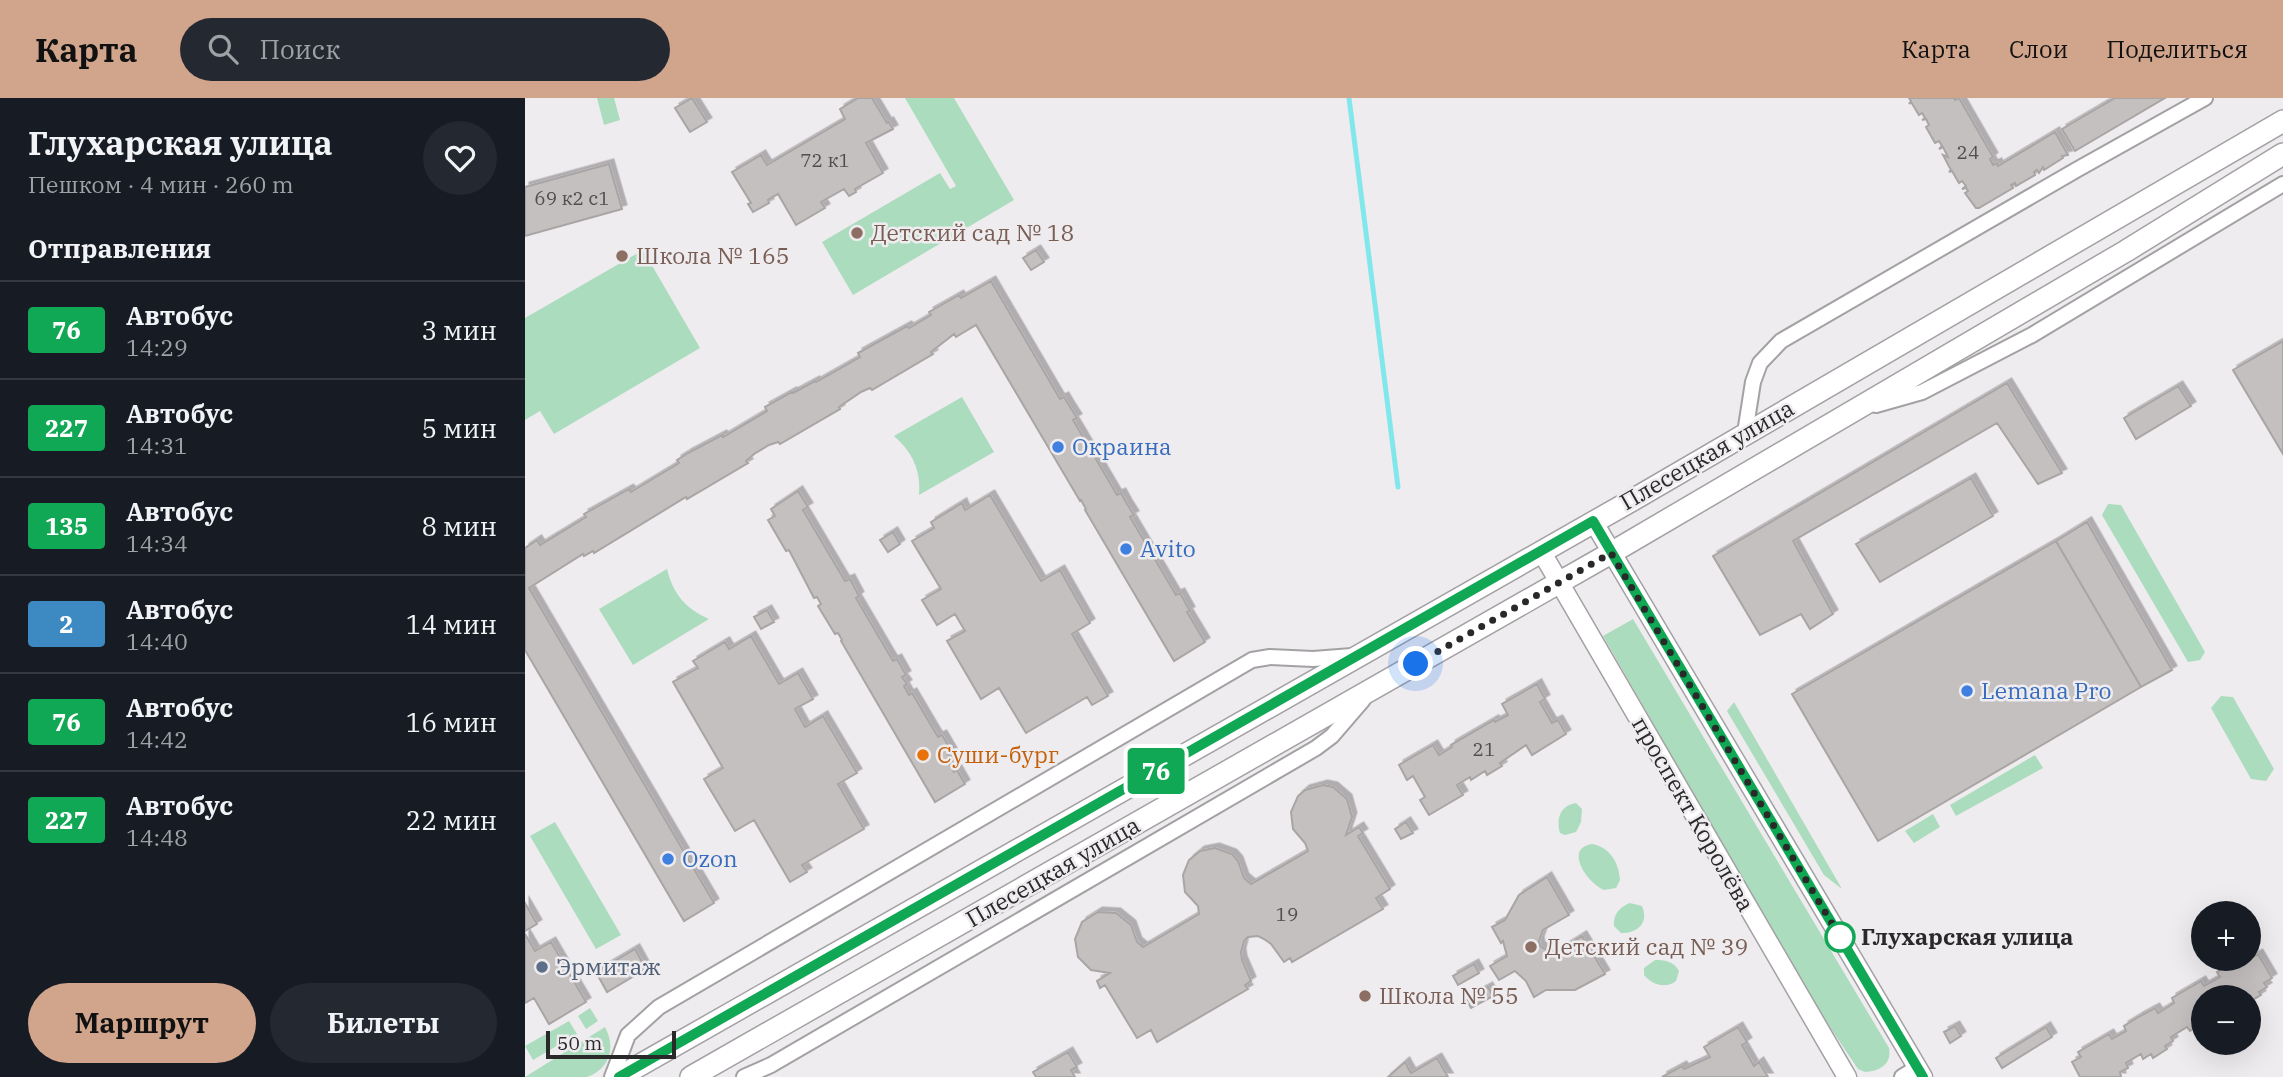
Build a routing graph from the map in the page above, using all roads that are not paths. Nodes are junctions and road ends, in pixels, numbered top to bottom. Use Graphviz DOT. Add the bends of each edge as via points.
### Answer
graph roads {
  1 [pos="2205,98"];
  2 [pos="2283,121"];
  3 [pos="2283,154"];
  4 [pos="2283,184"];
  5 [pos="1847,413"];
  6 [pos="1745,433"];
  7 [pos="1593,521"];
  8 [pos="1541,551"];
  9 [pos="1611,553"];
  10 [pos="1559,583"];
  11 [pos="1357,656"];
  12 [pos="1372,690"];
  13 [pos="1914,1074"];
  14 [pos="612,1077"];
  15 [pos="619,1077"];
  16 [pos="691,1077"];
  17 [pos="744,1077"];
  18 [pos="1847,1077"];
  1 -- 6 [label="street" via="1781,341 1760,363"];
  2 -- 6 [label="main road, Плесецкая улица"];
  3 -- 5 [label="main road, Плесецкая улица"];
  4 -- 5 [label="street" via="2032,335 1922,392"];
  5 -- 9 [label="main road, Плесецкая улица"];
  6 -- 7 [label="main road, Плесецкая улица"];
  7 -- 8 [label="main road, Плесецкая улица"];
  7 -- 9 [label="street"];
  8 -- 10 [label="street, проспект Королёва"];
  8 -- 11 [label="main road, Плесецкая улица"];
  9 -- 10 [label="main road, Плесецкая улица"];
  9 -- 13 [label="street"];
  10 -- 12 [label="main road, Плесецкая улица"];
  10 -- 18 [label="street, проспект Королёва"];
  11 -- 14 [label="street" via="1252,660 659,1007 628,1035"];
  11 -- 15 [label="main road, Плесецкая улица"];
  12 -- 16 [label="main road, Плесецкая улица"];
  12 -- 17 [label="street" via="1316,748"];
}
